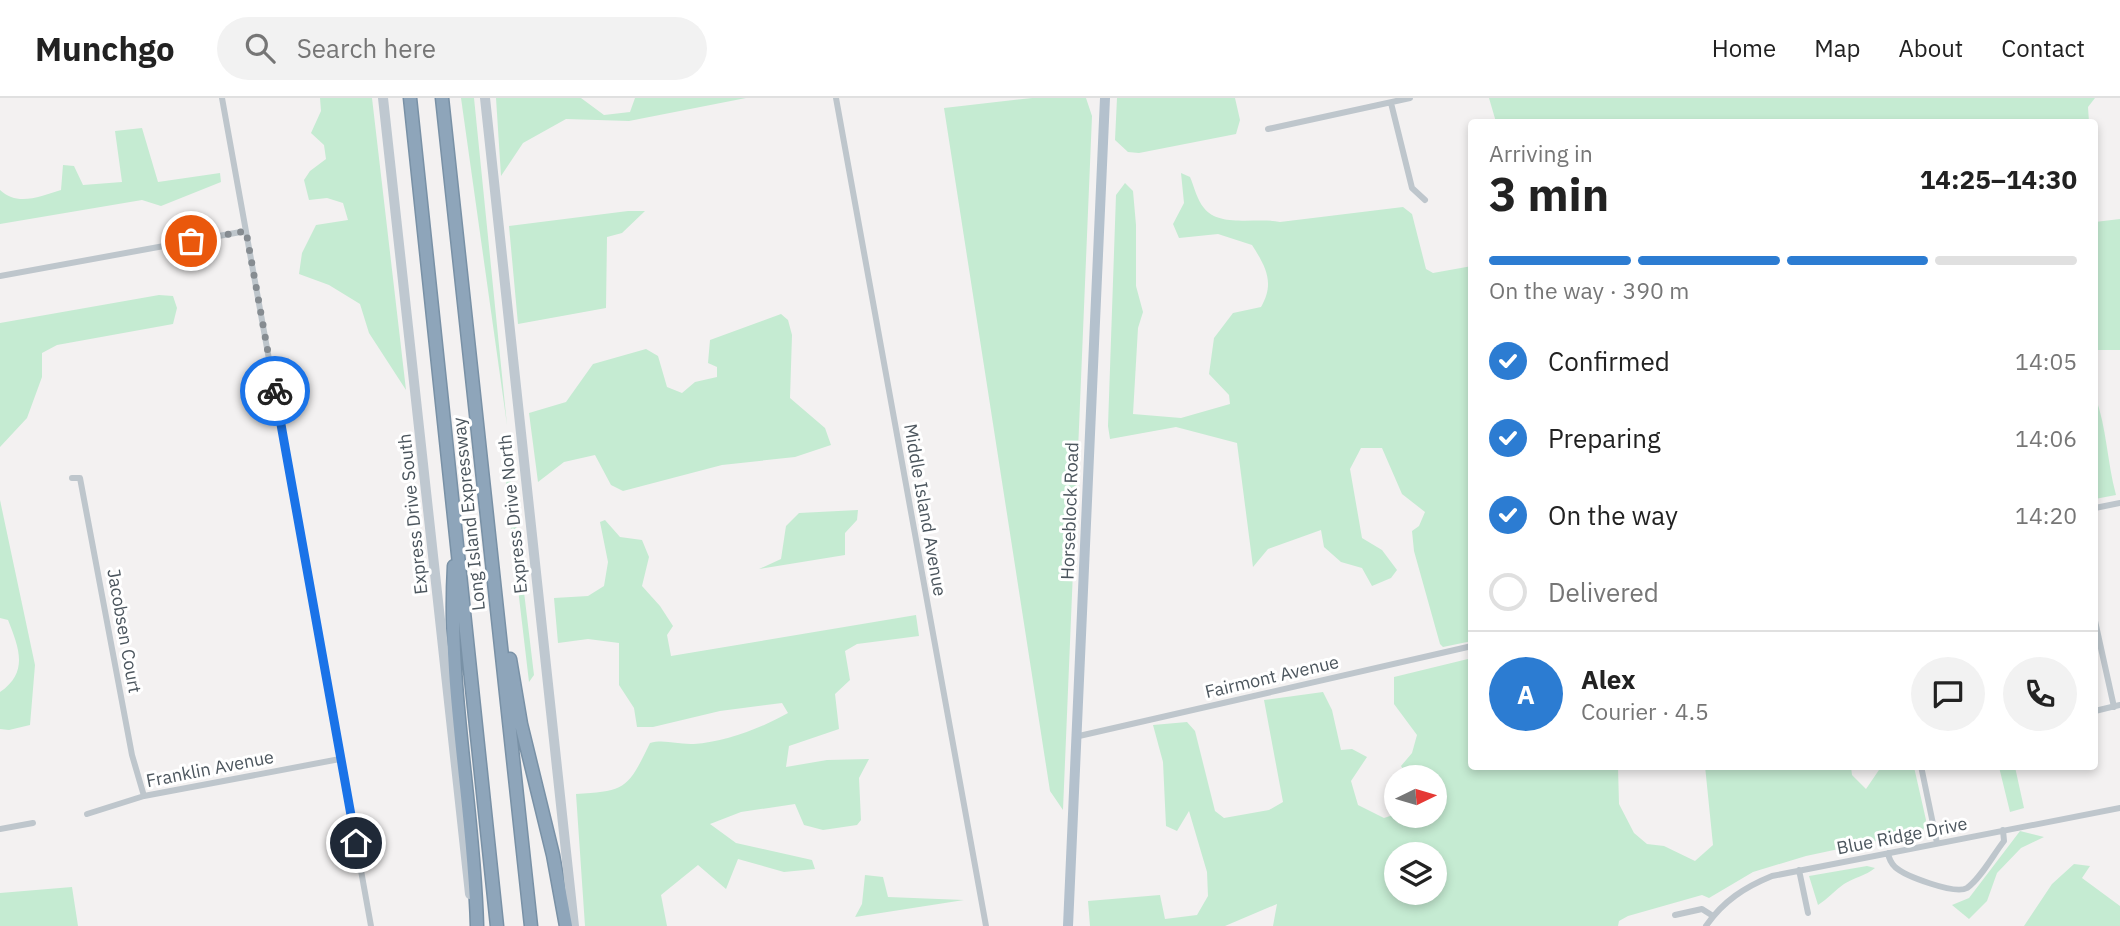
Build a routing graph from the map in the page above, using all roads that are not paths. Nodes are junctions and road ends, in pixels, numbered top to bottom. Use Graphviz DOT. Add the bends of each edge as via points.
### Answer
graph roads {
  1 [pos="222,98"];
  2 [pos="383,98"];
  3 [pos="410,98"];
  4 [pos="442,98"];
  5 [pos="485,98"];
  6 [pos="836,98"];
  7 [pos="1105,98"];
  8 [pos="1410,98"];
  9 [pos="1391,103"];
  10 [pos="1268,128"];
  11 [pos="1425,200"];
  12 [pos="246,231"];
  13 [pos="0,276"];
  14 [pos="72,478"];
  15 [pos="2120,503"];
  16 [pos="2098,507"];
  17 [pos="456,528"];
  18 [pos="494,581"];
  19 [pos="2098,633"];
  20 [pos="1468,647"];
  21 [pos="2117,706"];
  22 [pos="2098,710"];
  23 [pos="1079,736"];
  24 [pos="340,759"];
  25 [pos="1922,770"];
  26 [pos="144,796"];
  27 [pos="2120,808"];
  28 [pos="87,814"];
  29 [pos="33,823"];
  30 [pos="0,829"];
  31 [pos="2003,830"];
  32 [pos="1937,844"];
  33 [pos="1888,853"];
  34 [pos="1799,870"];
  35 [pos="1808,913"];
  36 [pos="1675,915"];
  37 [pos="1713,916"];
  38 [pos="370,926"];
  39 [pos="476,926"];
  40 [pos="497,926"];
  41 [pos="531,926"];
  42 [pos="566,926"];
  43 [pos="573,926"];
  44 [pos="986,926"];
  45 [pos="1068,926"];
  46 [pos="1706,926"];
  1 -- 12 [label="street"];
  2 -- 39 [label="main road, Express Drive South"];
  3 -- 17 [label="highway, Long Island Expressway"];
  4 -- 18 [label="highway, Long Island Expressway"];
  5 -- 43 [label="main road, Express Drive North"];
  6 -- 44 [label="street, Middle Island Avenue"];
  7 -- 23 [label="main road, Horseblock Road"];
  8 -- 9 [label="street"];
  9 -- 10 [label="street"];
  9 -- 11 [label="street" via="1412,188"];
  12 -- 13 [label="street"];
  12 -- 24 [label="street"];
  14 -- 26 [label="street, Jacobsen Court" via="80,478 132,755"];
  15 -- 16 [label="street"];
  17 -- 39 [label="highway" via="455,662"];
  17 -- 40 [label="highway, Long Island Expressway"];
  18 -- 41 [label="highway, Long Island Expressway"];
  18 -- 42 [label="highway"];
  19 -- 21 [label="street"];
  20 -- 23 [label="street, Fairmont Avenue"];
  21 -- 22 [label="street"];
  23 -- 45 [label="main road, Horseblock Road"];
  24 -- 26 [label="street, Franklin Avenue"];
  24 -- 38 [label="street"];
  25 -- 32 [label="street"];
  26 -- 28 [label="street, Franklin Avenue"];
  27 -- 31 [label="street, Blue Ridge Drive"];
  29 -- 30 [label="street"];
  31 -- 32 [label="street, Blue Ridge Drive"];
  31 -- 33 [label="street" via="2004,841 1961,890 1900,871"];
  32 -- 33 [label="street, Blue Ridge Drive"];
  33 -- 34 [label="street, Blue Ridge Drive"];
  34 -- 35 [label="street"];
  34 -- 37 [label="street, Blue Ridge Drive" via="1749,886"];
  36 -- 37 [label="street" via="1702,909"];
  37 -- 46 [label="street, Blue Ridge Drive"];
}
